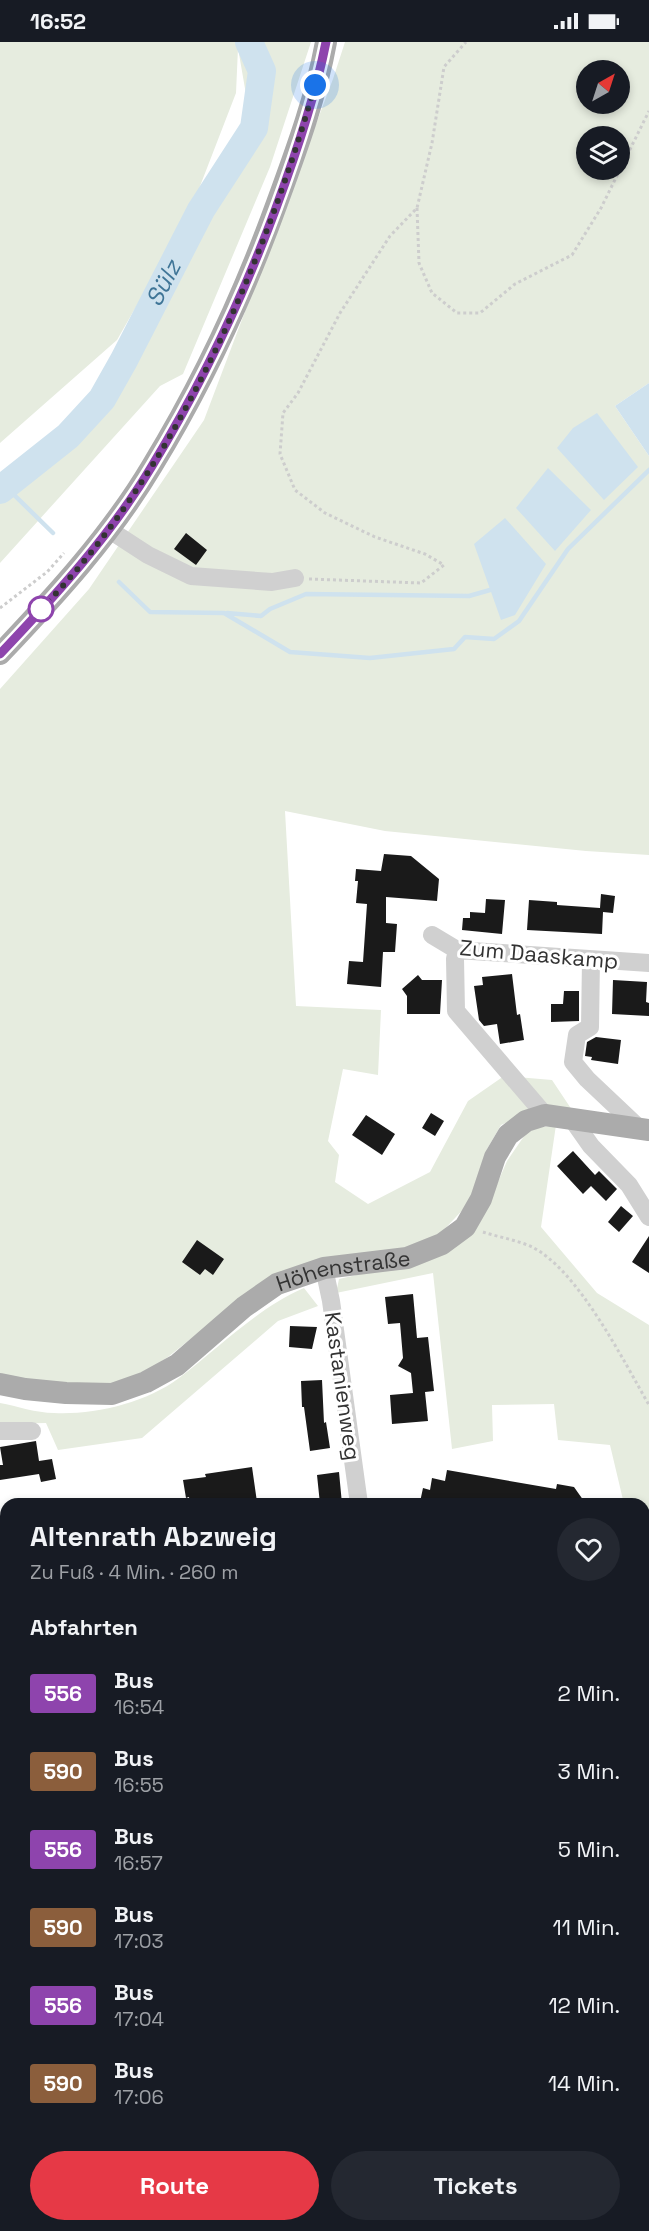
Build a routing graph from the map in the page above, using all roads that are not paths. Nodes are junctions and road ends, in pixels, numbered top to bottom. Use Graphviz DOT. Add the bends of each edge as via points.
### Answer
graph roads {
  1 [pos="326,42"];
  2 [pos="108,529"];
  3 [pos="295,578"];
  4 [pos="9,636"];
  5 [pos="0,654"];
  6 [pos="432,935"];
  7 [pos="457,950"];
  8 [pos="591,960"];
  9 [pos="649,963"];
  10 [pos="545,1115"];
  11 [pos="572,1119"];
  12 [pos="645,1130"];
  13 [pos="649,1217"];
  14 [pos="324,1269"];
  15 [pos="0,1384"];
  16 [pos="0,1431"];
  17 [pos="32,1431"];
  18 [pos="358,1498"];
  1 -- 2 [label="main road" via="290,169 258,255 152,467"];
  2 -- 3 [label="street" via="191,576 272,582"];
  2 -- 4 [label="main road" via="92,551"];
  4 -- 5 [label="main road"];
  6 -- 7 [label="street, Zum Daaskamp"];
  7 -- 8 [label="street, Zum Daaskamp"];
  7 -- 10 [label="street" via="456,1011"];
  8 -- 9 [label="street, Zum Daaskamp"];
  8 -- 12 [label="street" via="590,1027 577,1035 573,1062"];
  10 -- 11 [label="main road"];
  10 -- 14 [label="main road, Höhenstraße" via="526,1120 507,1135 465,1227 441,1244 407,1258"];
  11 -- 12 [label="main road"];
  11 -- 13 [label="street" via="591,1146 629,1185"];
  14 -- 15 [label="main road, Höhenstraße" via="278,1284 244,1307 177,1365 146,1382 112,1394 66,1393"];
  14 -- 18 [label="street, Kastanienweg"];
  16 -- 17 [label="street"];
}
